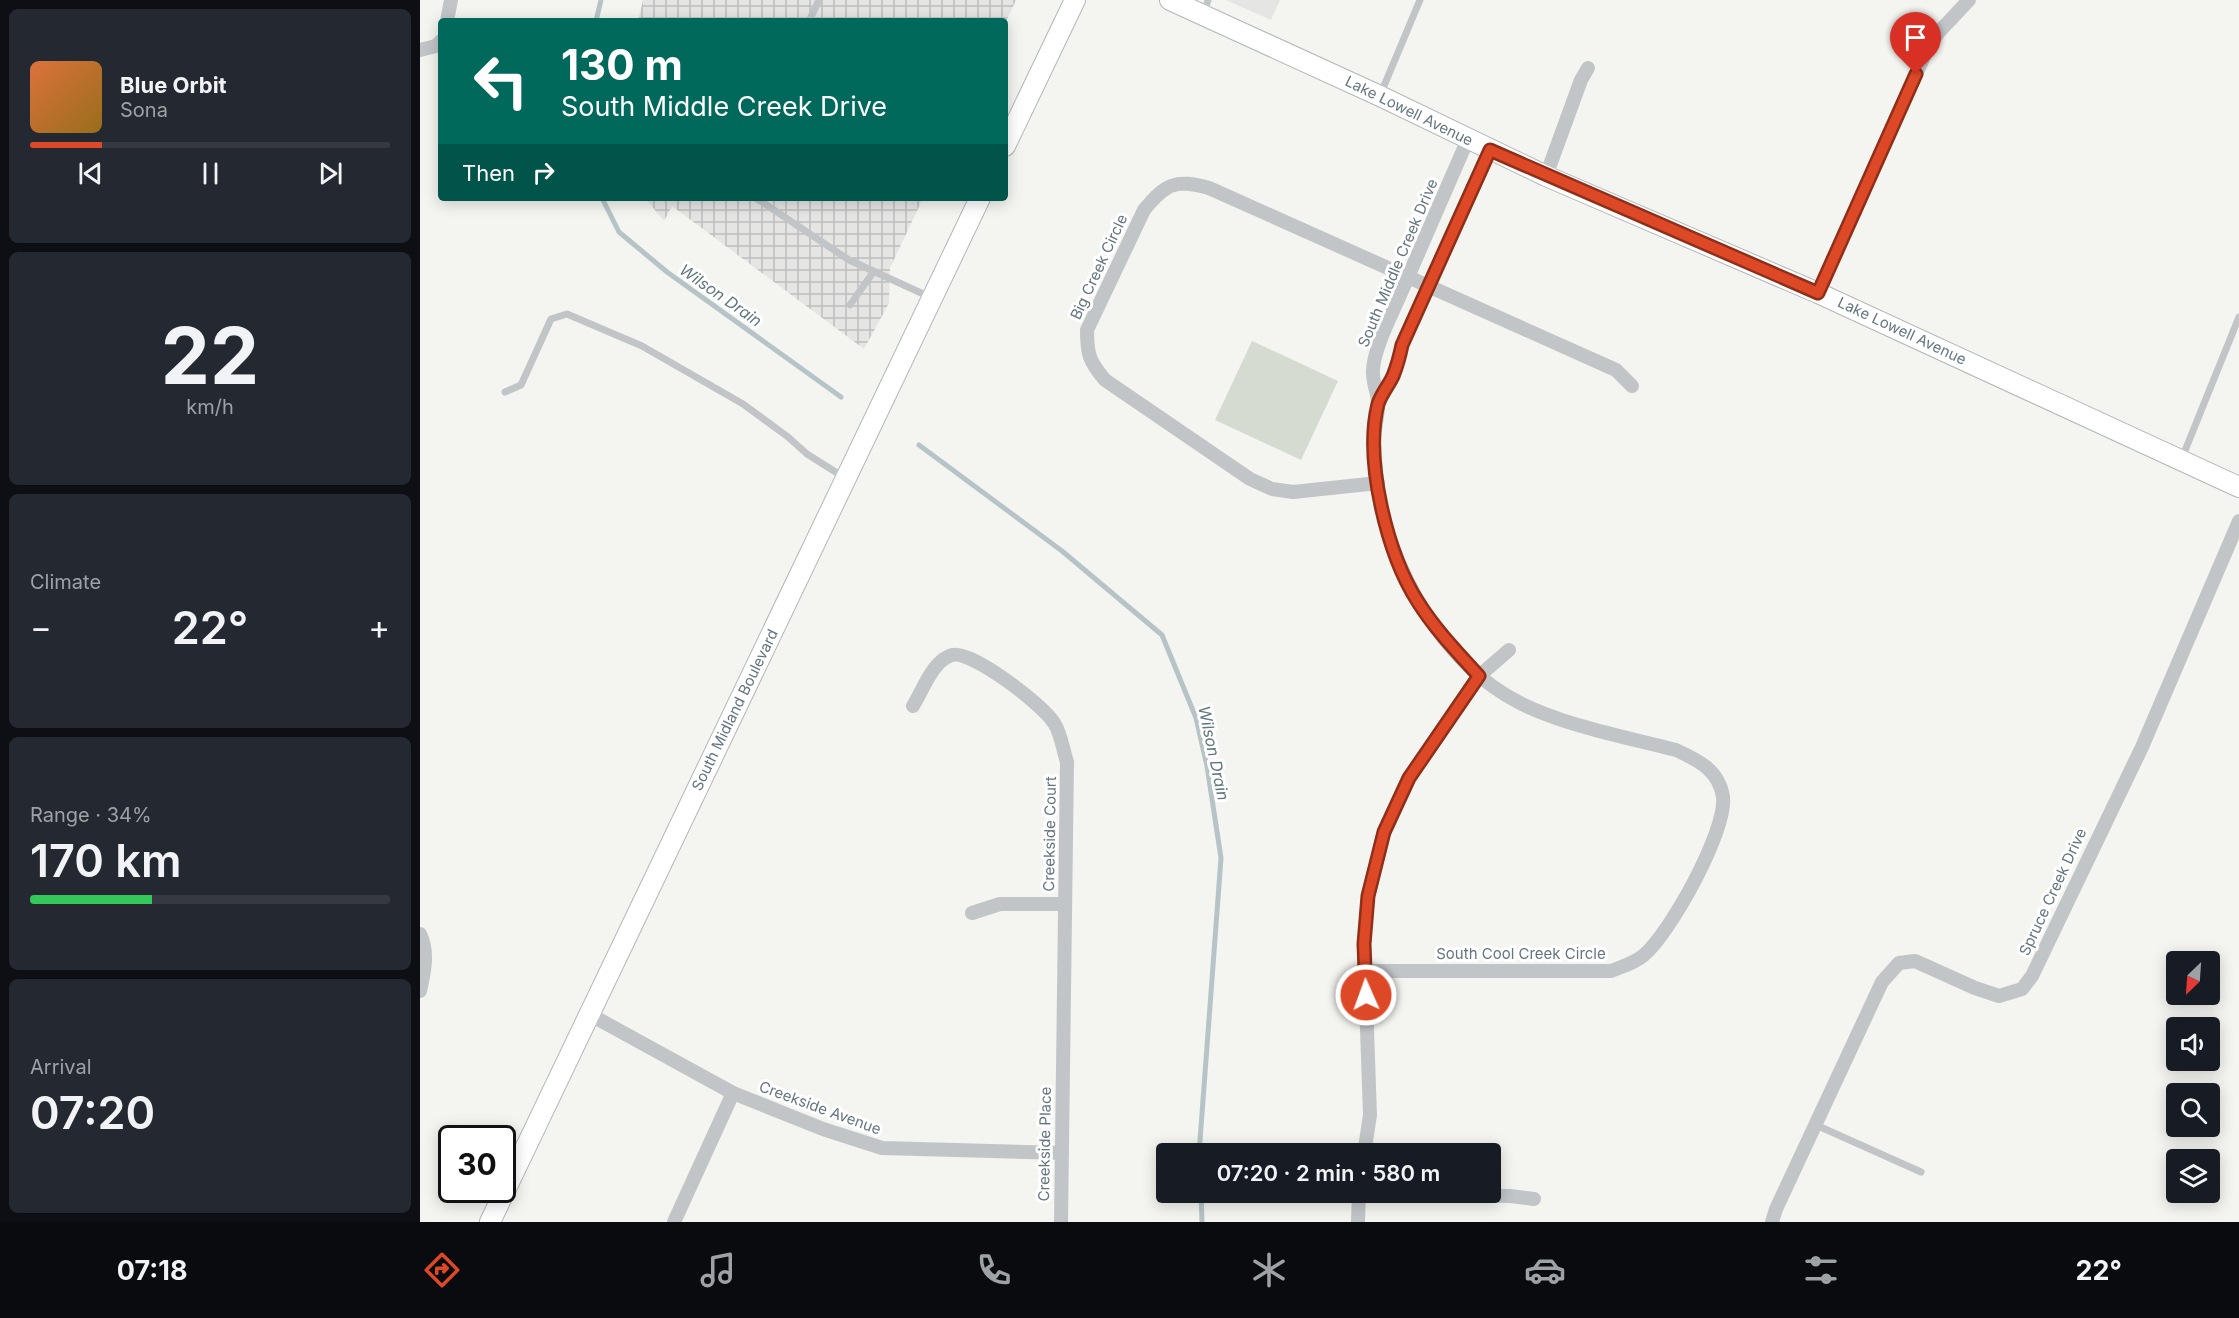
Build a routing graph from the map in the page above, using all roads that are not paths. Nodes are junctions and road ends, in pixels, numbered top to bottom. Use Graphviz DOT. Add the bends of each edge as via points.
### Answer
graph roads {
  1 [pos="452,0"];
  2 [pos="819,0"];
  3 [pos="1075,0"];
  4 [pos="1170,0"];
  5 [pos="1420,0"];
  6 [pos="1969,0"];
  7 [pos="1206,8"];
  8 [pos="448,18"];
  9 [pos="810,18"];
  10 [pos="438,44"];
  11 [pos="420,50"];
  12 [pos="1588,68"];
  13 [pos="1380,96"];
  14 [pos="1468,139"];
  15 [pos="1008,140"];
  16 [pos="1490,150"];
  17 [pos="1546,176"];
  18 [pos="760,201"];
  19 [pos="979,201"];
  20 [pos="874,271"];
  21 [pos="1407,278"];
  22 [pos="1428,287"];
  23 [pos="1818,293"];
  24 [pos="932,298"];
  25 [pos="850,305"];
  26 [pos="2239,317"];
  27 [pos="1632,386"];
  28 [pos="505,392"];
  29 [pos="1378,402"];
  30 [pos="2181,460"];
  31 [pos="847,479"];
  32 [pos="1378,483"];
  33 [pos="2239,487"];
  34 [pos="2239,521"];
  35 [pos="1509,650"];
  36 [pos="1479,676"];
  37 [pos="913,706"];
  38 [pos="1065,904"];
  39 [pos="972,913"];
  40 [pos="420,934"];
  41 [pos="1365,971"];
  42 [pos="420,991"];
  43 [pos="589,1014"];
  44 [pos="1063,1066"];
  45 [pos="733,1093"];
  46 [pos="1816,1125"];
  47 [pos="1366,1143"];
  48 [pos="1062,1153"];
  49 [pos="1921,1172"];
  50 [pos="1501,1196"];
  51 [pos="1534,1199"];
  52 [pos="1359,1203"];
  53 [pos="490,1222"];
  54 [pos="674,1222"];
  55 [pos="1061,1222"];
  56 [pos="1358,1222"];
  57 [pos="1772,1222"];
  1 -- 8 [label="street"];
  2 -- 9 [label="lane"];
  3 -- 15 [label="main road"];
  4 -- 7 [label="main road, Lake Lowell Avenue"];
  5 -- 13 [label="lane"];
  6 -- 23 [label="street" via="1926,52"];
  7 -- 13 [label="main road, Lake Lowell Avenue"];
  10 -- 11 [label="street"];
  12 -- 17 [label="street"];
  13 -- 14 [label="main road, Lake Lowell Avenue"];
  14 -- 16 [label="main road, Lake Lowell Avenue"];
  14 -- 21 [label="street, South Middle Creek Drive"];
  16 -- 17 [label="main road, Lake Lowell Avenue"];
  16 -- 22 [label="street, South Middle Creek Drive"];
  17 -- 23 [label="main road, Lake Lowell Avenue"];
  18 -- 20 [label="lane" via="849,260"];
  19 -- 24 [label="main road, South Midland Boulevard"];
  20 -- 24 [label="lane"];
  20 -- 25 [label="lane"];
  21 -- 22 [label="street, Big Creek Circle"];
  21 -- 29 [label="street, South Middle Creek Drive" via="1380,342 1373,370"];
  21 -- 32 [label="street, Big Creek Circle" via="1209,188 1187,182 1169,186 1144,210 1087,330 1092,364 1105,380 1250,479 1272,489 1293,492"];
  22 -- 27 [label="street" via="1616,370"];
  22 -- 29 [label="street, South Middle Creek Drive" via="1402,345 1394,375"];
  23 -- 30 [label="main road, Lake Lowell Avenue"];
  24 -- 31 [label="main road, South Midland Boulevard"];
  26 -- 30 [label="lane"];
  28 -- 31 [label="lane" via="521,385 551,320 567,314 642,346 743,404 807,454"];
  29 -- 32 [label="street, South Middle Creek Drive" via="1374,442"];
  30 -- 33 [label="main road, Lake Lowell Avenue"];
  31 -- 43 [label="main road, South Midland Boulevard"];
  32 -- 36 [label="street, South Middle Creek Drive" via="1383,516 1416,600"];
  34 -- 46 [label="street, Spruce Creek Drive" via="2142,747 2032,976 2022,989 1999,996 1915,961 1899,963 1882,982"];
  35 -- 36 [label="street"];
  36 -- 41 [label="street" via="1409,778 1384,832 1368,896"];
  36 -- 41 [label="street, South Cool Creek Circle" via="1545,715 1676,750 1710,769 1723,798 1715,838 1678,912 1655,945 1642,958 1611,971"];
  37 -- 38 [label="street, Creekside Court" via="937,666 960,654 973,658 1030,698 1054,723 1067,762"];
  38 -- 39 [label="street" via="1000,904"];
  38 -- 44 [label="street, Creekside Court"];
  40 -- 42 [label="street" via="426,964"];
  41 -- 47 [label="street" via="1370,1115"];
  43 -- 45 [label="street, Creekside Avenue"];
  43 -- 53 [label="main road, South Midland Boulevard"];
  44 -- 48 [label="street, Creekside Place"];
  45 -- 48 [label="street, Creekside Avenue" via="882,1148"];
  45 -- 54 [label="street"];
  46 -- 49 [label="lane"];
  46 -- 57 [label="street, Spruce Creek Drive"];
  48 -- 55 [label="street, Creekside Place"];
  50 -- 51 [label="street"];
  52 -- 56 [label="street"];
}
